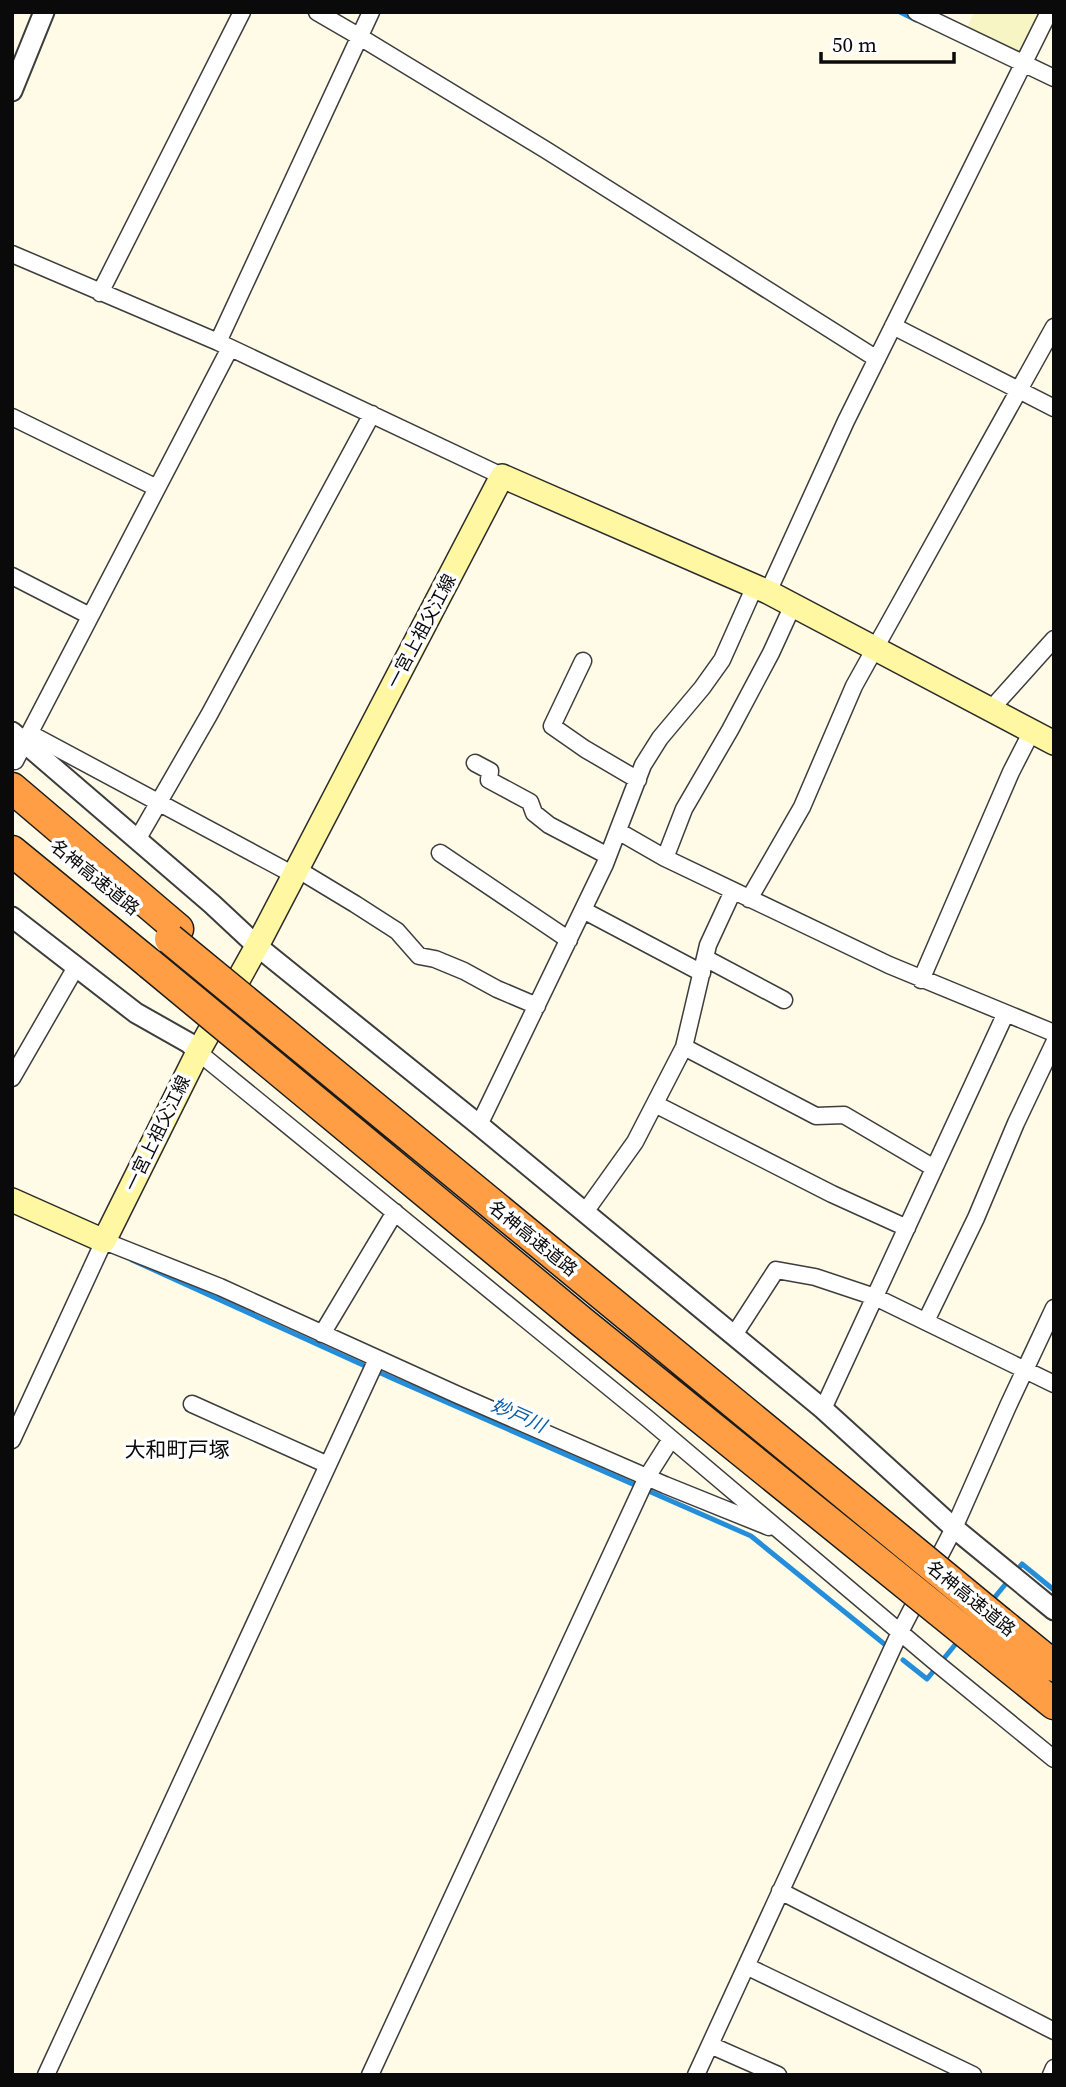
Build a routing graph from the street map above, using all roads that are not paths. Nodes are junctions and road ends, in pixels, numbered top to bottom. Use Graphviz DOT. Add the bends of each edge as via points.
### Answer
graph roads {
  1 [pos="44,12"];
  2 [pos="242,12"];
  3 [pos="317,12"];
  4 [pos="372,12"];
  5 [pos="916,12"];
  6 [pos="1049,12"];
  7 [pos="360,37"];
  8 [pos="1024,64"];
  9 [pos="1054,78"];
  10 [pos="12,91"];
  11 [pos="12,254"];
  12 [pos="100,293"];
  13 [pos="893,326"];
  14 [pos="1054,327"];
  15 [pos="224,345"];
  16 [pos="877,359"];
  17 [pos="1018,390"];
  18 [pos="1054,408"];
  19 [pos="372,414"];
  20 [pos="12,417"];
  21 [pos="502,476"];
  22 [pos="157,488"];
  23 [pos="12,576"];
  24 [pos="761,589"];
  25 [pos="793,605"];
  26 [pos="90,616"];
  27 [pos="1054,639"];
  28 [pos="874,648"];
  29 [pos="583,661"];
  30 [pos="991,709"];
  31 [pos="1032,731"];
  32 [pos="22,736"];
  33 [pos="1054,743"];
  34 [pos="475,763"];
  35 [pos="14,774"];
  36 [pos="638,780"];
  37 [pos="159,803"];
  38 [pos="12,809"];
  39 [pos="618,831"];
  40 [pos="138,839"];
  41 [pos="12,851"];
  42 [pos="440,853"];
  43 [pos="608,856"];
  44 [pos="665,858"];
  45 [pos="12,863"];
  46 [pos="295,872"];
  47 [pos="733,891"];
  48 [pos="749,899"];
  49 [pos="583,910"];
  50 [pos="12,917"];
  51 [pos="569,940"];
  52 [pos="257,946"];
  53 [pos="703,966"];
  54 [pos="76,967"];
  55 [pos="921,980"];
  56 [pos="784,1000"];
  57 [pos="537,1006"];
  58 [pos="1005,1015"];
  59 [pos="1054,1033"];
  60 [pos="1054,1043"];
  61 [pos="684,1047"];
  62 [pos="198,1052"];
  63 [pos="12,1078"];
  64 [pos="655,1104"];
  65 [pos="479,1125"];
  66 [pos="934,1168"];
  67 [pos="12,1200"];
  68 [pos="395,1212"];
  69 [pos="585,1212"];
  70 [pos="907,1228"];
  71 [pos="104,1241"];
  72 [pos="875,1297"];
  73 [pos="1054,1308"];
  74 [pos="926,1321"];
  75 [pos="322,1334"];
  76 [pos="734,1335"];
  77 [pos="374,1366"];
  78 [pos="1025,1370"];
  79 [pos="1054,1384"];
  80 [pos="192,1404"];
  81 [pos="823,1409"];
  82 [pos="777,1438"];
  83 [pos="671,1439"];
  84 [pos="12,1440"];
  85 [pos="757,1464"];
  86 [pos="328,1465"];
  87 [pos="643,1484"];
  88 [pos="954,1528"];
  89 [pos="783,1533"];
  90 [pos="1054,1610"];
  91 [pos="900,1632"];
  92 [pos="1054,1666"];
  93 [pos="1054,1704"];
  94 [pos="1054,1759"];
  95 [pos="780,1891"];
  96 [pos="746,1966"];
  97 [pos="1054,2031"];
  98 [pos="710,2045"];
  99 [pos="1054,2068"];
  100 [pos="46,2075"];
  101 [pos="370,2075"];
  102 [pos="696,2075"];
  103 [pos="778,2075"];
  104 [pos="972,2075"];
  105 [pos="1051,2075"];
  1 -- 10 [label="street"];
  2 -- 12 [label="street"];
  3 -- 7 [label="street"];
  4 -- 7 [label="street"];
  5 -- 8 [label="street"];
  6 -- 8 [label="street"];
  7 -- 15 [label="street"];
  7 -- 16 [label="street"];
  8 -- 9 [label="street"];
  8 -- 13 [label="street"];
  11 -- 12 [label="street"];
  12 -- 15 [label="street"];
  13 -- 16 [label="street"];
  13 -- 17 [label="street"];
  14 -- 17 [label="street"];
  15 -- 19 [label="street"];
  15 -- 22 [label="street"];
  16 -- 24 [label="street"];
  17 -- 18 [label="street"];
  17 -- 28 [label="street"];
  19 -- 21 [label="street"];
  19 -- 37 [label="street"];
  20 -- 22 [label="street"];
  21 -- 24 [label="main road"];
  21 -- 46 [label="main road, 一宮上祖父江線"];
  22 -- 26 [label="street"];
  23 -- 26 [label="street"];
  24 -- 25 [label="main road"];
  24 -- 36 [label="street" via="722,660 660,738"];
  25 -- 28 [label="main road"];
  25 -- 44 [label="street" via="684,809"];
  26 -- 32 [label="street"];
  27 -- 30 [label="street"];
  28 -- 30 [label="main road"];
  28 -- 48 [label="street" via="803,807"];
  29 -- 36 [label="street" via="552,726"];
  30 -- 31 [label="main road"];
  31 -- 33 [label="main road"];
  31 -- 55 [label="street"];
  32 -- 35 [label="street"];
  32 -- 37 [label="street"];
  32 -- 40 [label="street"];
  34 -- 43 [label="street" via="490,771 489,780 530,802 534,813 550,825"];
  35 -- 82 [label="highway, bridge" via="178,929"];
  36 -- 39 [label="street"];
  37 -- 40 [label="street"];
  37 -- 46 [label="street"];
  38 -- 82 [label="highway, 名神高速道路, bridge"];
  39 -- 43 [label="street"];
  39 -- 44 [label="street"];
  40 -- 52 [label="street"];
  41 -- 85 [label="highway, 名神高速道路, bridge"];
  42 -- 51 [label="street"];
  43 -- 49 [label="street"];
  44 -- 47 [label="street"];
  45 -- 85 [label="highway, bridge" via="577,1329"];
  46 -- 52 [label="main road, 一宮上祖父江線"];
  46 -- 57 [label="street" via="397,931 419,956 464,971"];
  47 -- 48 [label="street"];
  47 -- 53 [label="street"];
  48 -- 55 [label="street"];
  49 -- 51 [label="street"];
  49 -- 53 [label="street"];
  50 -- 54 [label="street"];
  51 -- 57 [label="street"];
  52 -- 62 [label="main road, 一宮上祖父江線"];
  52 -- 65 [label="street"];
  53 -- 56 [label="street"];
  53 -- 61 [label="street"];
  54 -- 62 [label="street"];
  54 -- 63 [label="street"];
  55 -- 58 [label="street"];
  57 -- 65 [label="street"];
  58 -- 59 [label="street"];
  58 -- 66 [label="street"];
  60 -- 74 [label="street"];
  61 -- 64 [label="street"];
  61 -- 66 [label="street" via="816,1116 844,1115"];
  62 -- 68 [label="street"];
  62 -- 71 [label="main road, 一宮上祖父江線"];
  64 -- 69 [label="street" via="635,1142"];
  64 -- 70 [label="street"];
  65 -- 69 [label="street"];
  66 -- 70 [label="street"];
  67 -- 71 [label="main road"];
  68 -- 75 [label="street"];
  68 -- 83 [label="street"];
  69 -- 76 [label="street"];
  70 -- 72 [label="street"];
  71 -- 75 [label="street"];
  71 -- 84 [label="street"];
  72 -- 74 [label="street"];
  72 -- 76 [label="street" via="815,1277 776,1270"];
  72 -- 81 [label="street"];
  73 -- 78 [label="street"];
  74 -- 78 [label="street"];
  75 -- 77 [label="street"];
  76 -- 81 [label="street"];
  77 -- 86 [label="street"];
  77 -- 87 [label="street"];
  78 -- 79 [label="street"];
  78 -- 88 [label="street"];
  80 -- 86 [label="street"];
  81 -- 88 [label="street"];
  82 -- 92 [label="highway, 名神高速道路, bridge"];
  83 -- 87 [label="street"];
  83 -- 89 [label="street"];
  85 -- 93 [label="highway, 名神高速道路, bridge"];
  86 -- 100 [label="street"];
  87 -- 89 [label="street"];
  87 -- 101 [label="street"];
  88 -- 90 [label="street"];
  88 -- 91 [label="street"];
  89 -- 91 [label="street"];
  91 -- 94 [label="street"];
  91 -- 95 [label="street"];
  95 -- 96 [label="street"];
  95 -- 97 [label="street"];
  96 -- 98 [label="street"];
  96 -- 104 [label="street"];
  98 -- 102 [label="street"];
  98 -- 103 [label="street"];
  99 -- 105 [label="street"];
}
